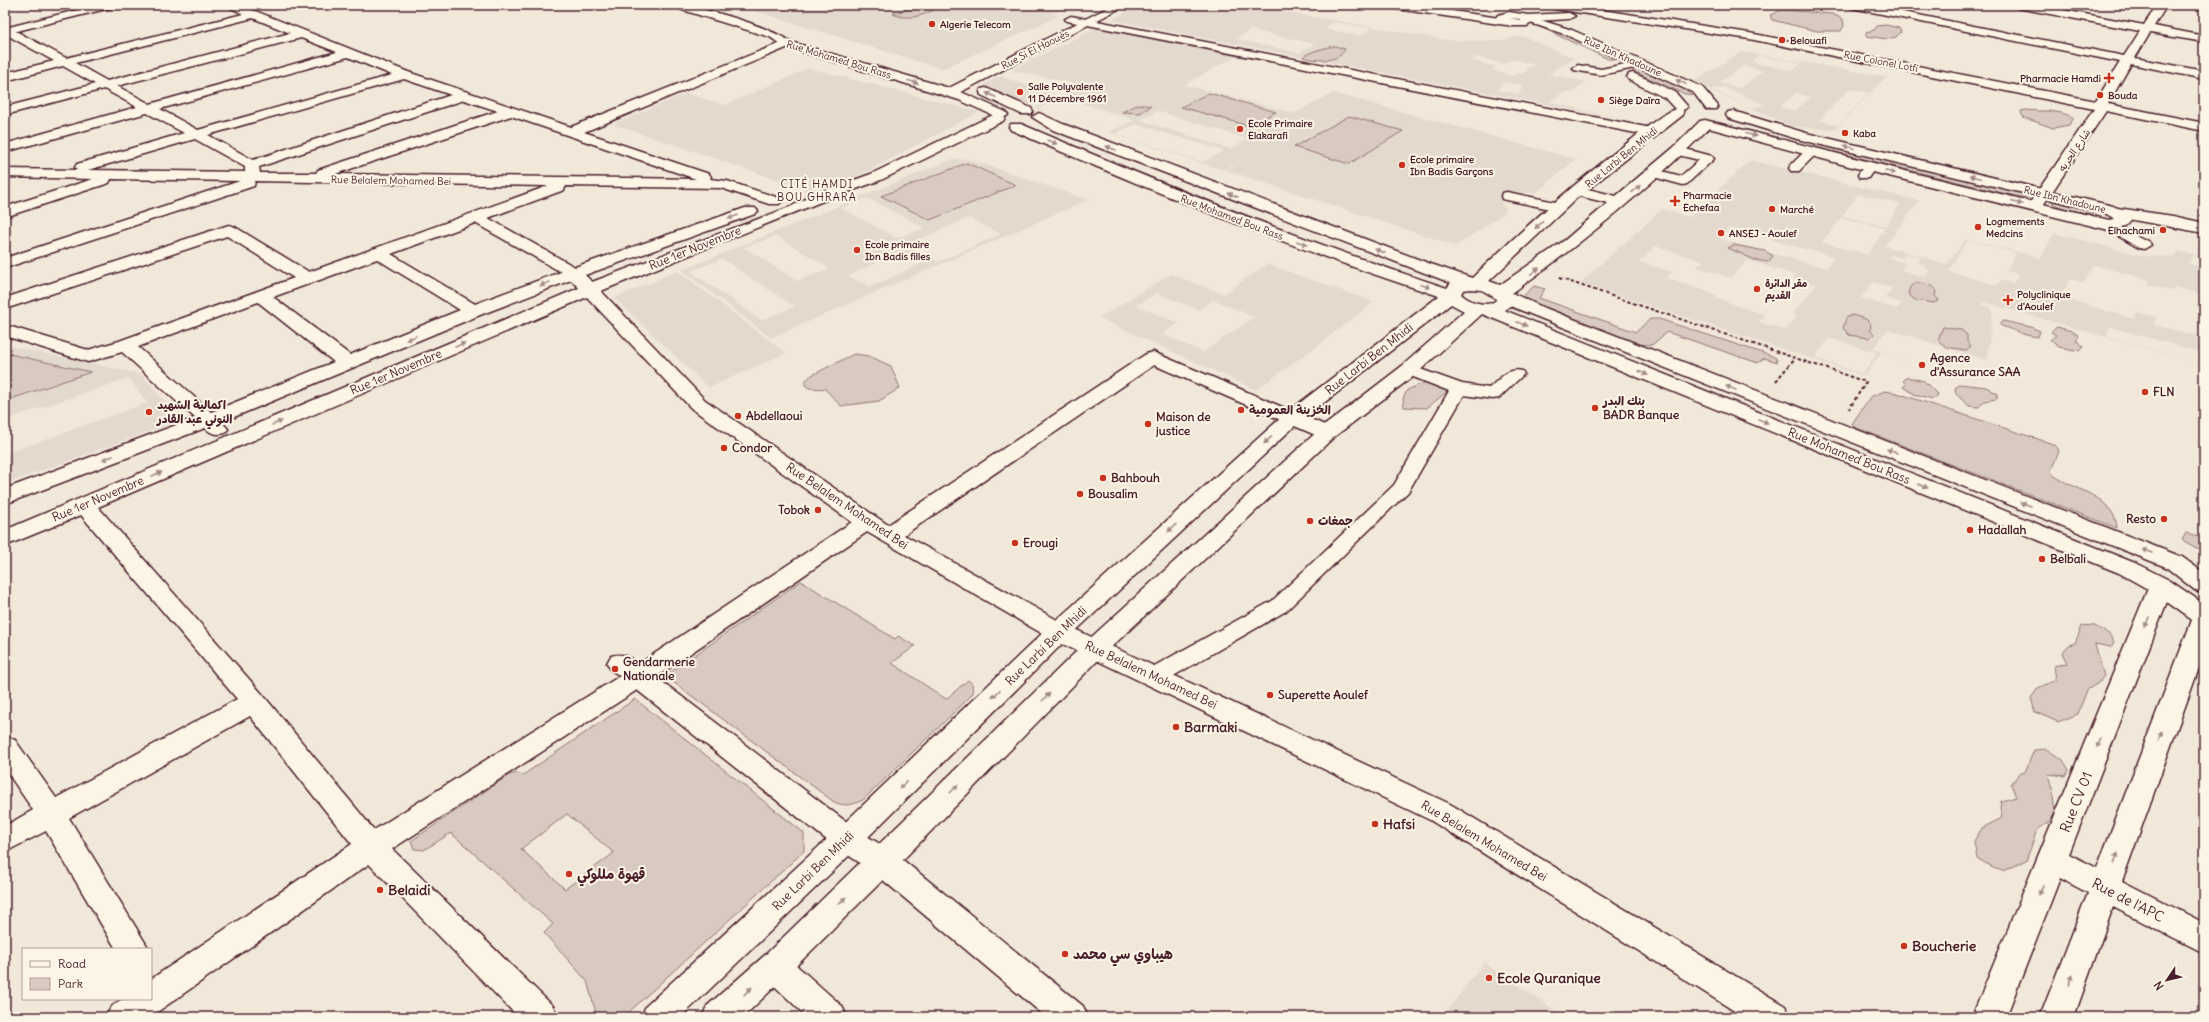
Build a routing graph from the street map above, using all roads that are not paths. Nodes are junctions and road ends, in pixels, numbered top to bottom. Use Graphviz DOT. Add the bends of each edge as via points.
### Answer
graph roads {
  1 [pos="86,5"];
  2 [pos="110,5"];
  3 [pos="230,5"];
  4 [pos="677,5"];
  5 [pos="704,5"];
  6 [pos="1099,5"];
  7 [pos="1390,5"];
  8 [pos="1443,5"];
  9 [pos="1852,5"];
  10 [pos="2018,5"];
  11 [pos="2162,5"];
  12 [pos="2196,5"];
  13 [pos="1115,6"];
  14 [pos="2204,6"];
  15 [pos="1551,13"];
  16 [pos="253,14"];
  17 [pos="1516,17"];
  18 [pos="1071,19"];
  19 [pos="1088,22"];
  20 [pos="6,29"];
  21 [pos="2148,29"];
  22 [pos="301,34"];
  23 [pos="1544,37"];
  24 [pos="806,38"];
  25 [pos="2204,39"];
  26 [pos="788,44"];
  27 [pos="348,53"];
  28 [pos="1595,59"];
  29 [pos="2128,60"];
  30 [pos="65,62"];
  31 [pos="1640,64"];
  32 [pos="1578,68"];
  33 [pos="1617,69"];
  34 [pos="404,75"];
  35 [pos="2204,76"];
  36 [pos="5,77"];
  37 [pos="106,84"];
  38 [pos="965,85"];
  39 [pos="950,87"];
  40 [pos="462,96"];
  41 [pos="1711,106"];
  42 [pos="145,108"];
  43 [pos="2101,108"];
  44 [pos="1680,110"];
  45 [pos="5,111"];
  46 [pos="510,112"];
  47 [pos="1033,114"];
  48 [pos="1733,115"];
  49 [pos="999,116"];
  50 [pos="1710,124"];
  51 [pos="2204,126"];
  52 [pos="1014,127"];
  53 [pos="571,132"];
  54 [pos="1651,132"];
  55 [pos="197,135"];
  56 [pos="1802,136"];
  57 [pos="1790,146"];
  58 [pos="940,147"];
  59 [pos="5,148"];
  60 [pos="1678,152"];
  61 [pos="1811,152"];
  62 [pos="1795,168"];
  63 [pos="5,173"];
  64 [pos="257,173"];
  65 [pos="1654,173"];
  66 [pos="59,174"];
  67 [pos="120,175"];
  68 [pos="306,178"];
  69 [pos="572,182"];
  70 [pos="722,184"];
  71 [pos="1578,191"];
  72 [pos="2044,194"];
  73 [pos="1507,196"];
  74 [pos="1620,202"];
  75 [pos="784,205"];
  76 [pos="1260,205"];
  77 [pos="1560,207"];
  78 [pos="2034,207"];
  79 [pos="5,212"];
  80 [pos="477,218"];
  81 [pos="1232,218"];
  82 [pos="2113,219"];
  83 [pos="2204,228"];
  84 [pos="2144,245"];
  85 [pos="380,254"];
  86 [pos="608,261"];
  87 [pos="5,263"];
  88 [pos="574,273"];
  89 [pos="625,277"];
  90 [pos="308,279"];
  91 [pos="1466,287"];
  92 [pos="591,289"];
  93 [pos="1504,294"];
  94 [pos="261,296"];
  95 [pos="5,304"];
  96 [pos="1482,309"];
  97 [pos="474,311"];
  98 [pos="5,330"];
  99 [pos="125,345"];
  100 [pos="350,364"];
  101 [pos="1409,370"];
  102 [pos="1516,374"];
  103 [pos="1460,389"];
  104 [pos="1291,419"];
  105 [pos="209,420"];
  106 [pos="1327,433"];
  107 [pos="232,442"];
  108 [pos="5,497"];
  109 [pos="84,505"];
  110 [pos="867,522"];
  111 [pos="888,536"];
  112 [pos="5,539"];
  113 [pos="2168,574"];
  114 [pos="2204,585"];
  115 [pos="2204,616"];
  116 [pos="2204,620"];
  117 [pos="1059,632"];
  118 [pos="1094,649"];
  119 [pos="629,670"];
  120 [pos="1155,676"];
  121 [pos="254,702"];
  122 [pos="5,747"];
  123 [pos="52,815"];
  124 [pos="847,839"];
  125 [pos="5,840"];
  126 [pos="371,847"];
  127 [pos="2053,860"];
  128 [pos="882,861"];
  129 [pos="2105,888"];
  130 [pos="2204,939"];
  131 [pos="132,948"];
  132 [pos="775,966"];
  133 [pos="153,992"];
  134 [pos="143,1000"];
  135 [pos="123,1017"];
  136 [pos="541,1017"];
  137 [pos="658,1017"];
  138 [pos="719,1017"];
  139 [pos="830,1017"];
  140 [pos="1071,1017"];
  141 [pos="1773,1017"];
  142 [pos="1988,1017"];
  143 [pos="2057,1017"];
  1 -- 20 [label="street"];
  2 -- 20 [label="street"];
  3 -- 16 [label="street"];
  4 -- 26 [label="street, Rue Mohamed Bou Rass" via="774,35"];
  5 -- 24 [label="street, Rue Mohamed Bou Rass"];
  6 -- 18 [label="street, Rue Si El Haouès"];
  7 -- 17 [label="street, Rue Ibn Khadoune"];
  8 -- 17 [label="street, Rue Ibn Khadoune"];
  9 -- 29 [label="street"];
  10 -- 21 [label="street"];
  11 -- 21 [label="street, شارع الحريه"];
  12 -- 14 [label="street"];
  13 -- 19 [label="street, Rue Si El Haouès"];
  15 -- 17 [label="street, Rue Ibn Khadoune"];
  15 -- 17 [label="street, Rue Colonel Lotfi"];
  15 -- 31 [label="street, Rue Ibn Khadoune"];
  15 -- 43 [label="street, Rue Colonel Lotfi" via="1674,29 1861,60"];
  16 -- 22 [label="street"];
  16 -- 30 [label="street"];
  17 -- 23 [label="street, Rue Ibn Khadoune"];
  18 -- 19 [label="street"];
  18 -- 39 [label="street, Rue Si El Haouès"];
  19 -- 38 [label="street, Rue Si El Haouès"];
  19 -- 54 [label="street"];
  20 -- 30 [label="street"];
  21 -- 25 [label="street"];
  21 -- 29 [label="street, شارع الحريه"];
  22 -- 27 [label="street"];
  22 -- 37 [label="street"];
  24 -- 26 [label="street"];
  24 -- 39 [label="street, Rue Mohamed Bou Rass"];
  26 -- 39 [label="street, Rue Mohamed Bou Rass, one-way" via="935,88"];
  26 -- 53 [label="street"];
  27 -- 34 [label="street"];
  27 -- 42 [label="street"];
  28 -- 33 [label="street, Rue Ibn Khadoune"];
  29 -- 35 [label="street"];
  29 -- 43 [label="street, شارع الحريه" via="2103,99"];
  30 -- 36 [label="street"];
  30 -- 37 [label="street"];
  31 -- 33 [label="lane"];
  41 -- 31 [label="street, Rue Ibn Khadoune, one-way" via="1698,90"];
  32 -- 33 [label="lane" via="1598,72"];
  33 -- 44 [label="street, Rue Ibn Khadoune" via="1670,95"];
  34 -- 40 [label="street"];
  34 -- 55 [label="street"];
  37 -- 42 [label="street"];
  37 -- 45 [label="street"];
  38 -- 39 [label="street, Rue Mohamed Bou Rass"];
  47 -- 38 [label="street, Rue Mohamed Bou Rass, one-way"];
  39 -- 49 [label="street, Rue Mohamed Bou Rass"];
  40 -- 46 [label="street"];
  40 -- 64 [label="street"];
  41 -- 44 [label="street" via="1690,105"];
  41 -- 48 [label="street, Rue Ibn Khadoune"];
  42 -- 55 [label="street"];
  42 -- 59 [label="street"];
  43 -- 51 [label="street, Rue Colonel Lotfi"];
  43 -- 72 [label="street, شارع الحريه"];
  44 -- 50 [label="street, Rue Ibn Khadoune" via="1690,120"];
  44 -- 54 [label="street, Rue Larbi Ben Mhidi"];
  46 -- 53 [label="street"];
  46 -- 68 [label="street"];
  47 -- 49 [label="street" via="1012,111"];
  47 -- 52 [label="street" via="1040,119 1034,124"];
  76 -- 47 [label="street, Rue Mohamed Bou Rass, one-way" via="1058,127"];
  48 -- 50 [label="street" via="1733,121 1729,123"];
  48 -- 56 [label="street, Rue Ibn Khadoune"];
  49 -- 52 [label="street, Rue Mohamed Bou Rass" via="1001,123"];
  49 -- 58 [label="street"];
  50 -- 57 [label="street, Rue Ibn Khadoune, one-way"];
  50 -- 60 [label="street"];
  52 -- 58 [label="street"];
  52 -- 81 [label="street, Rue Mohamed Bou Rass, one-way"];
  53 -- 70 [label="street"];
  54 -- 71 [label="street, Rue Larbi Ben Mhidi"];
  55 -- 64 [label="street"];
  55 -- 66 [label="street"];
  56 -- 57 [label="street"];
  72 -- 56 [label="street, Rue Ibn Khadoune, one-way"];
  57 -- 61 [label="street, Rue Ibn Khadoune"];
  58 -- 75 [label="street" via="876,177 818,198"];
  60 -- 65 [label="street"];
  60 -- 65 [label="lane" via="1708,160 1683,181"];
  61 -- 62 [label="lane"];
  61 -- 78 [label="street, Rue Ibn Khadoune, one-way" via="1867,171"];
  63 -- 66 [label="street, Rue Belalem Mohamed Bei"];
  64 -- 67 [label="street, Rue Belalem Mohamed Bei"];
  64 -- 68 [label="street, Rue Belalem Mohamed Bei"];
  64 -- 87 [label="street"];
  74 -- 65 [label="street, one-way"];
  66 -- 67 [label="street, Rue Belalem Mohamed Bei"];
  67 -- 79 [label="street"];
  68 -- 69 [label="street, Rue Belalem Mohamed Bei"];
  69 -- 70 [label="street, Rue Belalem Mohamed Bei"];
  69 -- 80 [label="street"];
  70 -- 75 [label="street, Rue Belalem Mohamed Bei"];
  71 -- 74 [label="street"];
  71 -- 77 [label="street, Rue Larbi Ben Mhidi"];
  72 -- 78 [label="street, شارع الحريه"];
  72 -- 82 [label="street, Rue Ibn Khadoune"];
  73 -- 77 [label="lane"];
  93 -- 74 [label="street, one-way"];
  75 -- 86 [label="street, Rue 1er Novembre, one-way"];
  75 -- 89 [label="street, Rue 1er Novembre"];
  76 -- 81 [label="street"];
  91 -- 76 [label="street, Rue Mohamed Bou Rass, one-way"];
  77 -- 91 [label="street, Rue Larbi Ben Mhidi, one-way"];
  78 -- 82 [label="street, Rue Ibn Khadoune"];
  80 -- 85 [label="street"];
  80 -- 88 [label="street, Rue Belalem Mohamed Bei"];
  81 -- 91 [label="street, Rue Mohamed Bou Rass, one-way" via="1402,280"];
  82 -- 83 [label="street" via="2173,221"];
  82 -- 84 [label="lane"];
  85 -- 90 [label="street"];
  85 -- 97 [label="street"];
  86 -- 88 [label="street, Rue 1er Novembre"];
  86 -- 89 [label="street"];
  88 -- 92 [label="street, Rue Belalem Mohamed Bei"];
  88 -- 97 [label="street, Rue 1er Novembre, one-way"];
  89 -- 92 [label="street, Rue 1er Novembre"];
  90 -- 94 [label="street"];
  90 -- 95 [label="street" via="229,230"];
  91 -- 93 [label="street, Rue Mohamed Bou Rass" via="1488,286"];
  91 -- 96 [label="street, Rue Mohamed Bou Rass" via="1461,303"];
  91 -- 104 [label="street, Rue Larbi Ben Mhidi"];
  107 -- 92 [label="street, Rue 1er Novembre, one-way"];
  92 -- 110 [label="street, Rue Belalem Mohamed Bei" via="698,404"];
  93 -- 96 [label="street" via="1506,299 1502,305"];
  113 -- 93 [label="street, Rue Mohamed Bou Rass, one-way" via="1836,429 1534,310"];
  94 -- 99 [label="street"];
  94 -- 100 [label="street"];
  96 -- 101 [label="street"];
  96 -- 113 [label="street, Rue Mohamed Bou Rass, one-way" via="2120,565"];
  97 -- 100 [label="street, Rue 1er Novembre, one-way"];
  98 -- 99 [label="street" via="88,356"];
  99 -- 105 [label="street"];
  100 -- 105 [label="street, Rue 1er Novembre"];
  101 -- 103 [label="lane"];
  101 -- 106 [label="street"];
  102 -- 103 [label="lane" via="1493,394"];
  103 -- 120 [label="lane" via="1401,488 1279,606"];
  104 -- 106 [label="street"];
  104 -- 111 [label="street" via="1153,358"];
  104 -- 117 [label="street, Rue Larbi Ben Mhidi, one-way"];
  105 -- 107 [label="street"];
  105 -- 108 [label="street, Rue 1er Novembre, one-way"];
  106 -- 118 [label="street"];
  109 -- 107 [label="street, Rue 1er Novembre, one-way"];
  109 -- 112 [label="street, Rue 1er Novembre"];
  109 -- 121 [label="street"];
  110 -- 111 [label="street, Rue Belalem Mohamed Bei"];
  110 -- 119 [label="street"];
  111 -- 117 [label="street, Rue Belalem Mohamed Bei"];
  113 -- 114 [label="street, Rue Mohamed Bou Rass"];
  113 -- 115 [label="street, Rue Mohamed Bou Rass"];
  113 -- 127 [label="street, Rue CV 01, one-way"];
  129 -- 116 [label="street, one-way"];
  117 -- 118 [label="street, Rue Belalem Mohamed Bei"];
  117 -- 124 [label="street, Rue Larbi Ben Mhidi, one-way"];
  118 -- 120 [label="street, Rue Belalem Mohamed Bei"];
  128 -- 118 [label="street, one-way"];
  119 -- 124 [label="street"];
  119 -- 126 [label="street"];
  120 -- 141 [label="street, Rue Belalem Mohamed Bei" via="1440,812"];
  121 -- 123 [label="street"];
  121 -- 126 [label="street"];
  122 -- 123 [label="street"];
  123 -- 125 [label="street"];
  123 -- 131 [label="street"];
  124 -- 128 [label="street"];
  124 -- 137 [label="street, Rue Larbi Ben Mhidi"];
  126 -- 133 [label="street"];
  126 -- 136 [label="street"];
  127 -- 129 [label="street, Rue de l'APC"];
  127 -- 142 [label="street, Rue CV 01, one-way"];
  132 -- 128 [label="street, one-way"];
  128 -- 140 [label="street"];
  129 -- 130 [label="street, Rue de l'APC"];
  143 -- 129 [label="street, one-way"];
  138 -- 132 [label="street, one-way"];
  132 -- 139 [label="street"];
  134 -- 135 [label="street"];
}
